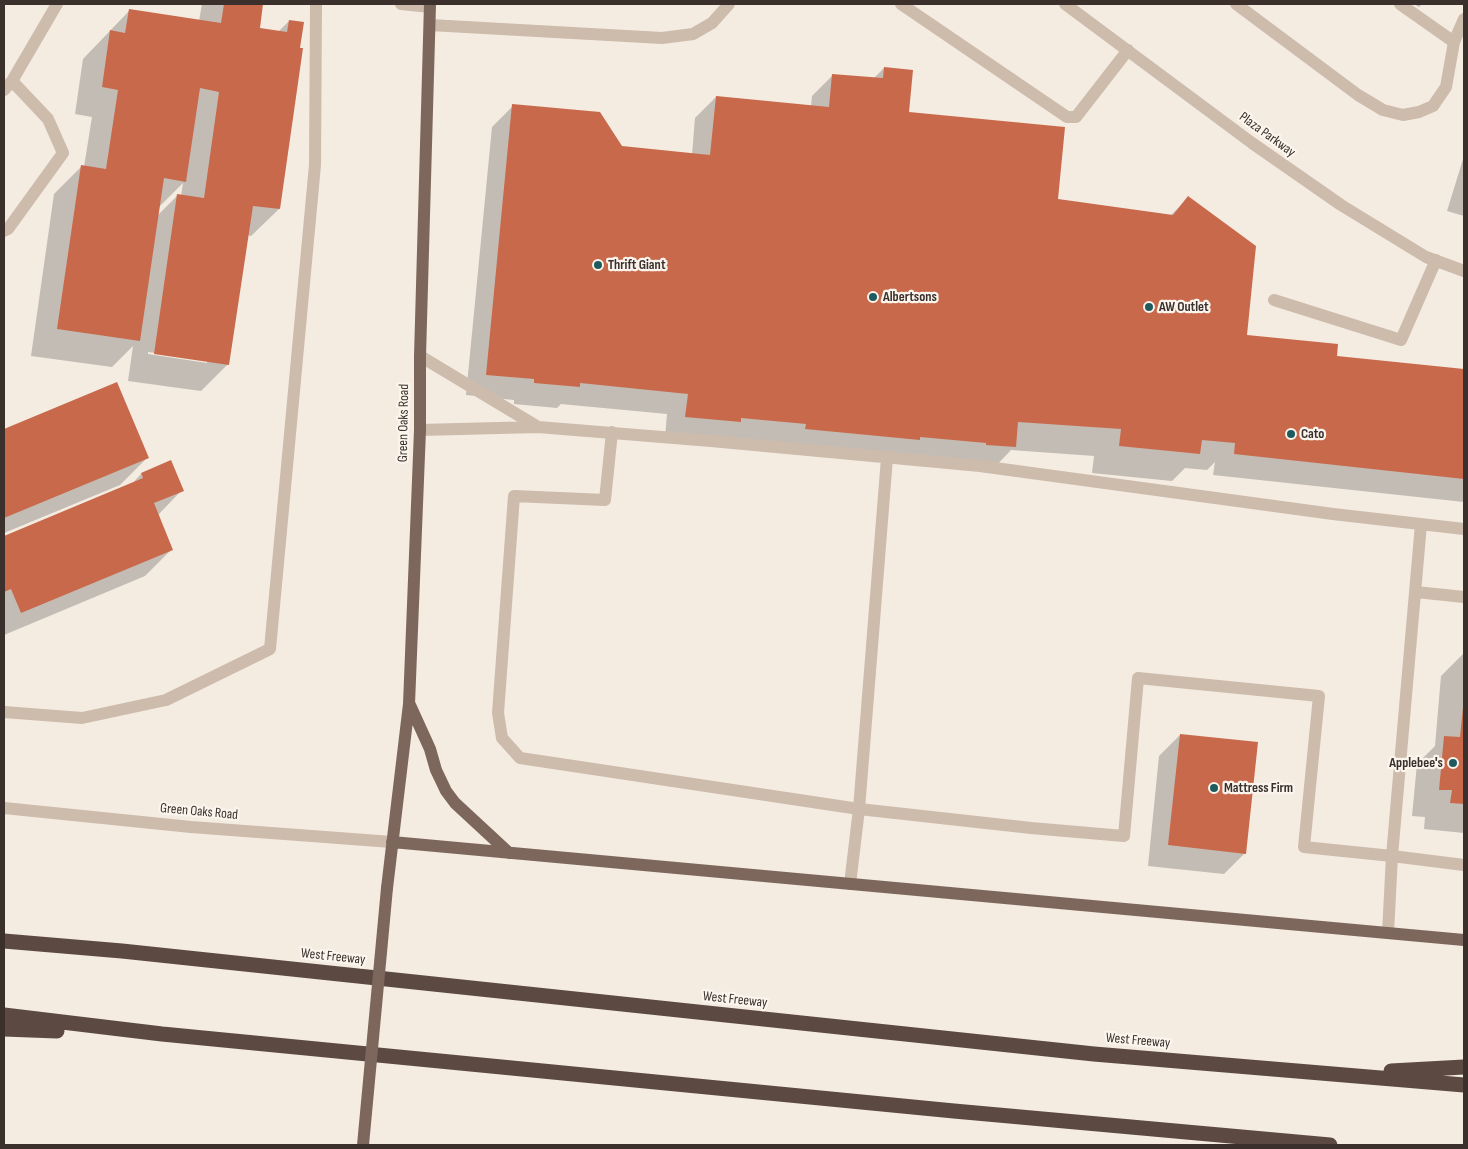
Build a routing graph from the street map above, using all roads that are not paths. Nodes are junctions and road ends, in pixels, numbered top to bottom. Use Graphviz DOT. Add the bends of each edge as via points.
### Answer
graph roads {
  1 [pos="57,4"];
  2 [pos="316,4"];
  3 [pos="401,4"];
  4 [pos="729,4"];
  5 [pos="901,4"];
  6 [pos="1065,4"];
  7 [pos="1236,4"];
  8 [pos="1400,4"];
  9 [pos="430,6"];
  10 [pos="1464,19"];
  11 [pos="430,25"];
  12 [pos="1454,42"];
  13 [pos="1128,50"];
  14 [pos="8,85"];
  15 [pos="4,231"];
  16 [pos="1436,260"];
  17 [pos="1464,271"];
  18 [pos="1274,300"];
  19 [pos="420,356"];
  20 [pos="538,427"];
  21 [pos="420,430"];
  22 [pos="612,432"];
  23 [pos="887,458"];
  24 [pos="1421,524"];
  25 [pos="1464,529"];
  26 [pos="1416,592"];
  27 [pos="1464,597"];
  28 [pos="409,704"];
  29 [pos="4,712"];
  30 [pos="4,808"];
  31 [pos="858,809"];
  32 [pos="392,842"];
  33 [pos="509,853"];
  34 [pos="1392,856"];
  35 [pos="1464,865"];
  36 [pos="850,884"];
  37 [pos="4,933"];
  38 [pos="1388,933"];
  39 [pos="1464,940"];
  40 [pos="4,941"];
  41 [pos="81,947"];
  42 [pos="4,1015"];
  43 [pos="4,1029"];
  44 [pos="162,1034"];
  45 [pos="1464,1066"];
  46 [pos="1340,1074"];
  47 [pos="1464,1085"];
  48 [pos="363,1145"];
  49 [pos="1330,1145"];
  1 -- 14 [label="street"];
  2 -- 29 [label="street" via="315,165 270,649 166,700 82,718"];
  3 -- 9 [label="street"];
  4 -- 11 [label="street" via="712,23 693,34 662,38"];
  5 -- 13 [label="street" via="1067,117 1076,117"];
  6 -- 13 [label="street, Plaza Parkway"];
  7 -- 12 [label="street" via="1358,95 1383,110 1403,115 1433,106 1446,87"];
  8 -- 12 [label="street"];
  9 -- 11 [label="main road, Green Oaks Road"];
  10 -- 12 [label="street"];
  11 -- 19 [label="main road, Green Oaks Road"];
  13 -- 16 [label="street, Plaza Parkway" via="1340,205"];
  14 -- 15 [label="street" via="48,119 63,153"];
  16 -- 17 [label="street, Plaza Parkway"];
  16 -- 18 [label="street" via="1401,340"];
  19 -- 20 [label="street"];
  19 -- 21 [label="main road, Green Oaks Road"];
  20 -- 21 [label="street"];
  20 -- 22 [label="street"];
  21 -- 28 [label="main road, Green Oaks Road"];
  22 -- 23 [label="street"];
  22 -- 31 [label="street" via="605,500 514,496 498,713 502,738 520,758"];
  23 -- 24 [label="street" via="980,466"];
  23 -- 31 [label="street"];
  24 -- 25 [label="street"];
  24 -- 26 [label="street"];
  26 -- 27 [label="street"];
  26 -- 34 [label="street"];
  28 -- 32 [label="main road, Green Oaks Road"];
  28 -- 33 [label="main road" via="446,791"];
  30 -- 32 [label="street, Green Oaks Road" via="191,827"];
  31 -- 34 [label="street" via="1124,836 1138,678 1319,696 1304,847"];
  31 -- 36 [label="street"];
  32 -- 33 [label="main road"];
  32 -- 48 [label="main road, Green Oaks Road, bridge"];
  33 -- 36 [label="main road"];
  34 -- 35 [label="street"];
  34 -- 38 [label="street"];
  36 -- 38 [label="main road"];
  37 -- 41 [label="highway"];
  38 -- 39 [label="main road"];
  40 -- 41 [label="highway, West Freeway"];
  41 -- 46 [label="highway, West Freeway" via="1094,1054"];
  42 -- 44 [label="highway"];
  43 -- 44 [label="highway"];
  44 -- 49 [label="highway"];
  45 -- 46 [label="highway"];
  46 -- 47 [label="highway, West Freeway"];
}
